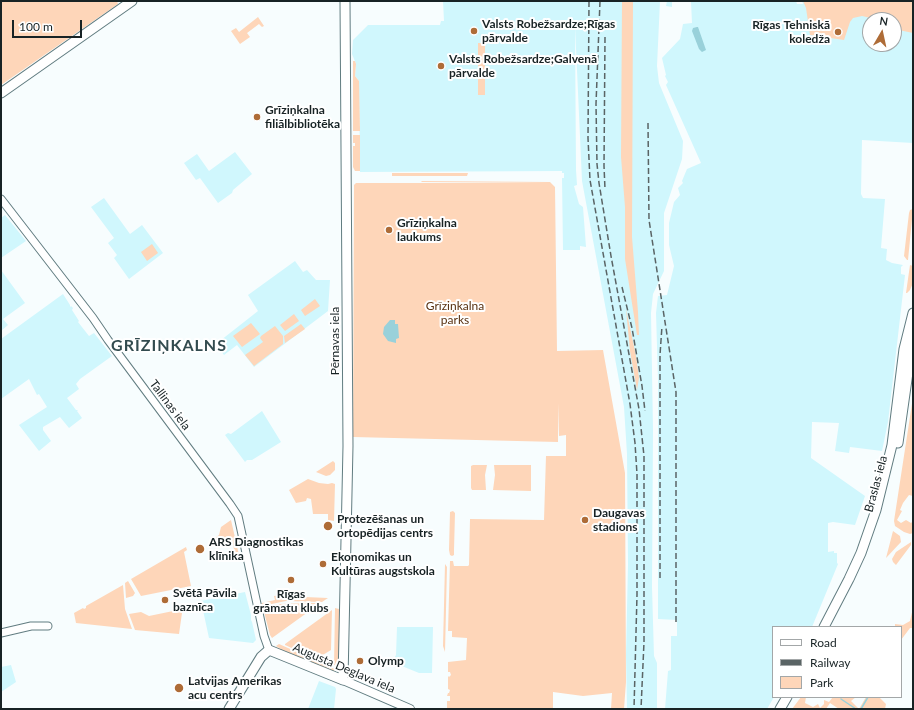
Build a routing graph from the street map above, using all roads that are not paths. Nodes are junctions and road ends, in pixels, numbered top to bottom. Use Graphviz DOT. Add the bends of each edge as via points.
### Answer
graph roads {
  1 [pos="345,1"];
  2 [pos="128,2"];
  3 [pos="1,93"];
  4 [pos="1,199"];
  5 [pos="913,313"];
  6 [pos="913,338"];
  7 [pos="48,626"];
  8 [pos="825,626"];
  9 [pos="831,626"];
  10 [pos="1,633"];
  11 [pos="269,650"];
  12 [pos="343,680"];
  13 [pos="779,698"];
  14 [pos="786,698"];
  15 [pos="229,709"];
  16 [pos="410,709"];
  17 [pos="773,709"];
  18 [pos="780,709"];
  1 -- 12 [label="main road, Pērnavas iela" via="348,452"];
  2 -- 3 [label="main road"];
  4 -- 11 [label="street, Tallinas iela" via="93,318 238,516"];
  5 -- 8 [label="main road, Braslas iela" via="904,349 892,445 876,510 849,579"];
  6 -- 9 [label="main road, Braslas iela" via="899,438 881,512 855,580"];
  7 -- 10 [label="street" via="33,626"];
  11 -- 12 [label="main road, Augusta Deglava iela"];
  11 -- 15 [label="main road" via="261,657"];
  12 -- 16 [label="main road, Augusta Deglava iela"];
  13 -- 17 [label="main road"];
  14 -- 18 [label="main road"];
}
